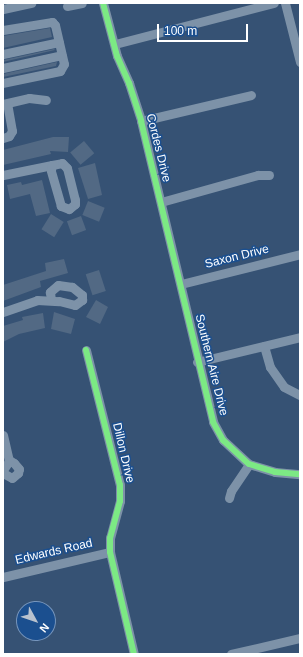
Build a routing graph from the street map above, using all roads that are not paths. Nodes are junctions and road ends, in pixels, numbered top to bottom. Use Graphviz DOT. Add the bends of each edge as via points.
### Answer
graph roads {
  1 [pos="31,3"];
  2 [pos="82,3"];
  3 [pos="103,3"];
  4 [pos="274,3"];
  5 [pos="285,3"];
  6 [pos="67,6"];
  7 [pos="3,9"];
  8 [pos="3,30"];
  9 [pos="59,42"];
  10 [pos="114,44"];
  11 [pos="3,54"];
  12 [pos="62,55"];
  13 [pos="300,62"];
  14 [pos="3,68"];
  15 [pos="3,83"];
  16 [pos="251,95"];
  17 [pos="46,100"];
  18 [pos="5,103"];
  19 [pos="141,121"];
  20 [pos="3,138"];
  21 [pos="52,165"];
  22 [pos="3,175"];
  23 [pos="268,175"];
  24 [pos="161,202"];
  25 [pos="300,254"];
  26 [pos="181,284"];
  27 [pos="51,300"];
  28 [pos="184,301"];
  29 [pos="3,312"];
  30 [pos="300,337"];
  31 [pos="264,346"];
  32 [pos="86,350"];
  33 [pos="197,362"];
  34 [pos="300,395"];
  35 [pos="3,435"];
  36 [pos="9,460"];
  37 [pos="249,464"];
  38 [pos="3,471"];
  39 [pos="300,474"];
  40 [pos="229,498"];
  41 [pos="110,552"];
  42 [pos="3,577"];
  43 [pos="300,638"];
  44 [pos="263,650"];
  45 [pos="134,654"];
  46 [pos="231,654"];
  1 -- 7 [label="street"];
  2 -- 6 [label="street"];
  3 -- 10 [label="street, Cordes Drive"];
  4 -- 10 [label="street"];
  5 -- 13 [label="street"];
  8 -- 9 [label="street" via="52,22 55,24"];
  9 -- 11 [label="street"];
  9 -- 12 [label="street"];
  10 -- 19 [label="street, Cordes Drive"];
  12 -- 14 [label="street"];
  12 -- 15 [label="street" via="64,64 60,71"];
  16 -- 19 [label="street"];
  17 -- 18 [label="street" via="29,98"];
  18 -- 20 [label="street" via="12,131 9,136"];
  19 -- 24 [label="street, Cordes Drive"];
  21 -- 22 [label="street"];
  23 -- 24 [label="street" via="258,175"];
  24 -- 26 [label="street, Cordes Drive"];
  25 -- 26 [label="street, Saxon Drive"];
  26 -- 28 [label="street, Cordes Drive"];
  27 -- 29 [label="street" via="37,300"];
  28 -- 33 [label="street, Southern Aire Drive"];
  30 -- 31 [label="street"];
  31 -- 33 [label="street"];
  31 -- 34 [label="street" via="270,367 284,387"];
  32 -- 41 [label="street, Dillon Drive" via="120,485 120,501 110,538"];
  33 -- 37 [label="street, Southern Aire Drive" via="217,432"];
  35 -- 36 [label="street"];
  36 -- 38 [label="street"];
  36 -- 38 [label="street" via="19,469 18,474 12,478"];
  37 -- 39 [label="street, Southern Aire Drive" via="275,472"];
  37 -- 40 [label="street"];
  41 -- 42 [label="street, Edwards Road"];
  41 -- 45 [label="street, Dillon Drive"];
  43 -- 44 [label="street"];
  44 -- 46 [label="street"];
}
